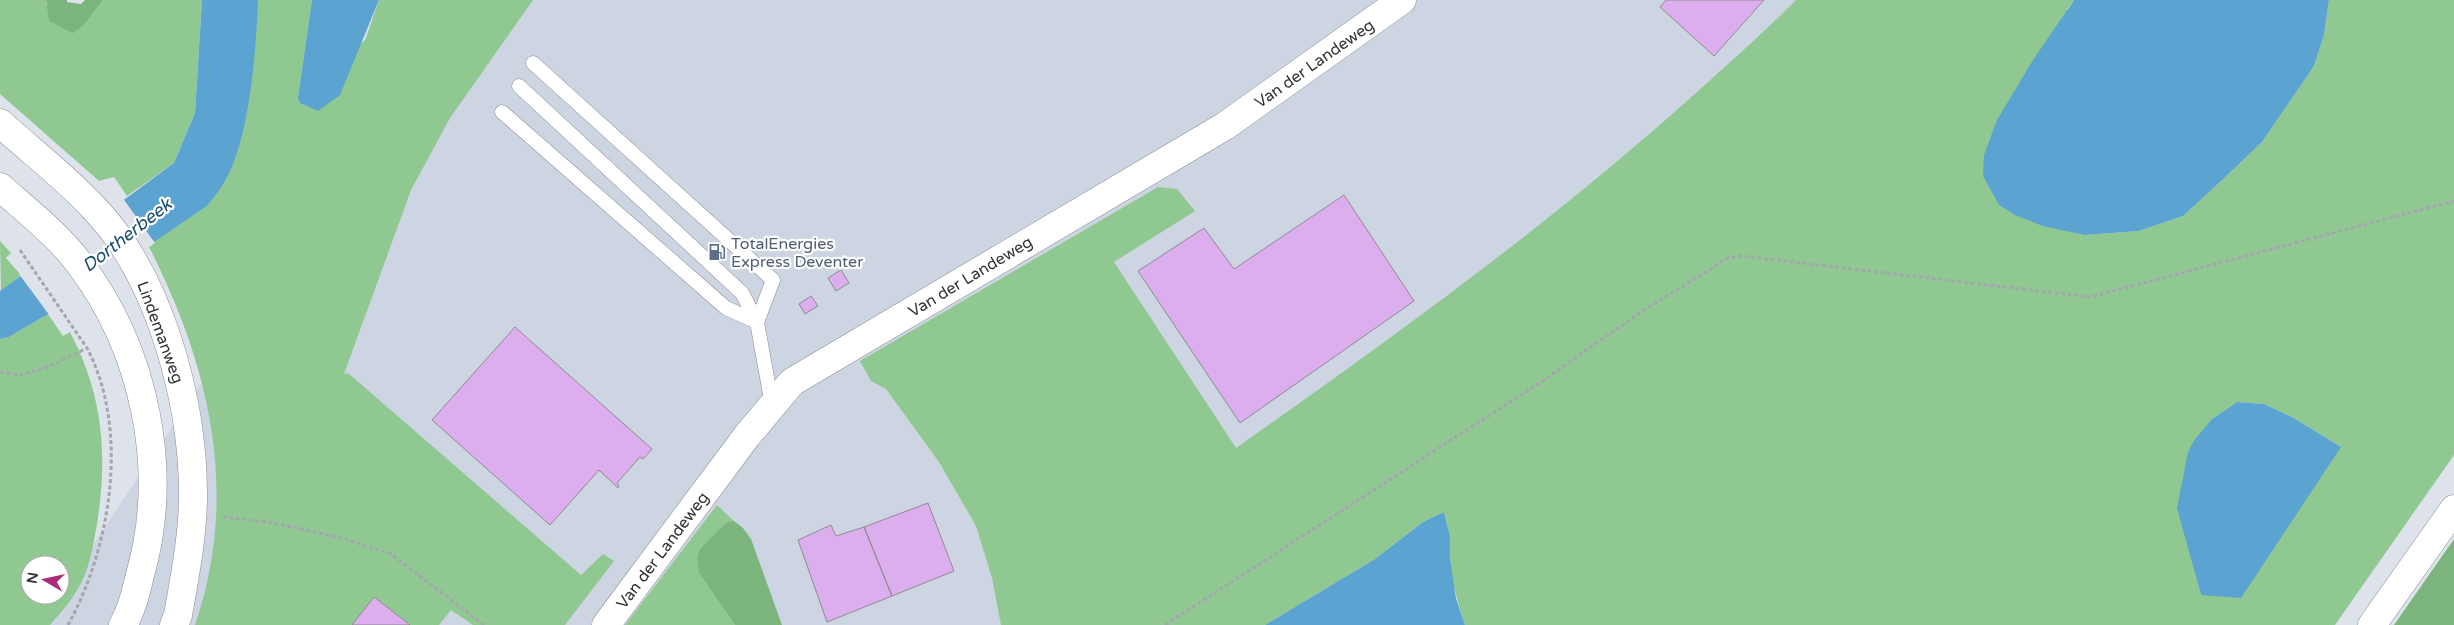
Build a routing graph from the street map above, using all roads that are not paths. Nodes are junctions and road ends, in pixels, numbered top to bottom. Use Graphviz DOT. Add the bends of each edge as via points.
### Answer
graph roads {
  1 [pos="1402,0"];
  2 [pos="533,63"];
  3 [pos="519,86"];
  4 [pos="502,112"];
  5 [pos="0,123"];
  6 [pos="0,186"];
  7 [pos="757,322"];
  8 [pos="772,405"];
  9 [pos="2454,509"];
  10 [pos="123,625"];
  11 [pos="174,625"];
  12 [pos="606,625"];
  13 [pos="2372,625"];
  1 -- 8 [label="street, Van der Landeweg" via="1225,126 792,382"];
  2 -- 7 [label="lane" via="773,280"];
  3 -- 7 [label="lane" via="742,294"];
  4 -- 7 [label="lane" via="726,308"];
  5 -- 11 [label="street, Lindemanweg" via="94,207 138,267 164,333 180,381 192,454 192,514 187,565"];
  6 -- 10 [label="street" via="55,236 101,294 121,334 150,427 153,503 149,546 130,613"];
  7 -- 8 [label="lane"];
  8 -- 12 [label="street, Van der Landeweg"];
  9 -- 13 [label="street"];
}
